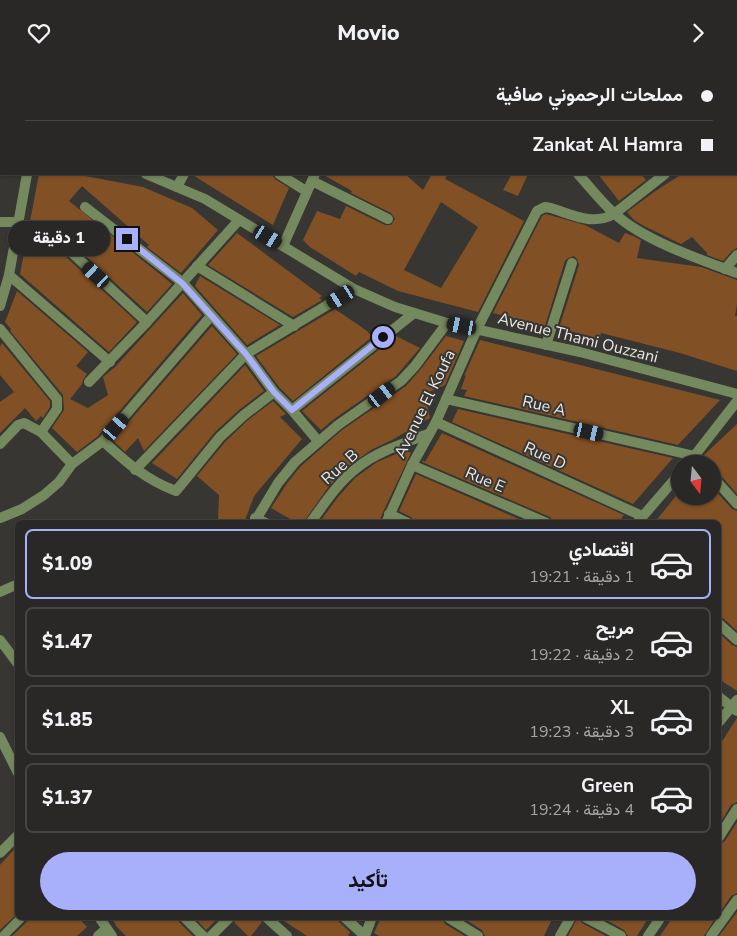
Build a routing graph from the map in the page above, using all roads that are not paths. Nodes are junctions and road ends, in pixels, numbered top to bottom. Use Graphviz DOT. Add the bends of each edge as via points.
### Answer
graph roads {
  1 [pos="27,175"];
  2 [pos="148,175"];
  3 [pos="184,175"];
  4 [pos="281,175"];
  5 [pos="579,175"];
  6 [pos="647,175"];
  7 [pos="664,175"];
  8 [pos="314,177"];
  9 [pos="653,183"];
  10 [pos="178,187"];
  11 [pos="306,191"];
  12 [pos="85,207"];
  13 [pos="614,214"];
  14 [pos="388,219"];
  15 [pos="239,220"];
  16 [pos="0,222"];
  17 [pos="18,222"];
  18 [pos="58,240"];
  19 [pos="283,246"];
  20 [pos="737,255"];
  21 [pos="572,263"];
  22 [pos="197,266"];
  23 [pos="725,269"];
  24 [pos="737,273"];
  25 [pos="9,275"];
  26 [pos="182,283"];
  27 [pos="354,289"];
  28 [pos="0,306"];
  29 [pos="414,313"];
  30 [pos="211,316"];
  31 [pos="147,321"];
  32 [pos="447,323"];
  33 [pos="294,327"];
  34 [pos="0,329"];
  35 [pos="477,329"];
  36 [pos="546,345"];
  37 [pos="246,354"];
  38 [pos="110,361"];
  39 [pos="89,382"];
  40 [pos="274,392"];
  41 [pos="737,394"];
  42 [pos="446,399"];
  43 [pos="737,401"];
  44 [pos="292,410"];
  45 [pos="436,422"];
  46 [pos="41,432"];
  47 [pos="428,434"];
  48 [pos="104,441"];
  49 [pos="318,441"];
  50 [pos="0,444"];
  51 [pos="671,455"];
  52 [pos="699,455"];
  53 [pos="72,464"];
  54 [pos="412,465"];
  55 [pos="135,470"];
  56 [pos="671,483"];
  57 [pos="721,486"];
  58 [pos="737,504"];
  59 [pos="0,518"];
  60 [pos="387,518"];
  61 [pos="640,519"];
  62 [pos="254,520"];
  63 [pos="312,520"];
  64 [pos="540,520"];
  65 [pos="0,579"];
  66 [pos="15,585"];
  67 [pos="3,591"];
  68 [pos="721,626"];
  69 [pos="0,640"];
  70 [pos="737,640"];
  71 [pos="15,660"];
  72 [pos="721,698"];
  73 [pos="735,706"];
  74 [pos="721,720"];
  75 [pos="0,737"];
  76 [pos="15,767"];
  77 [pos="737,809"];
  78 [pos="721,834"];
  79 [pos="15,838"];
  80 [pos="0,853"];
  81 [pos="737,900"];
  82 [pos="19,920"];
  83 [pos="100,920"];
  84 [pos="187,920"];
  85 [pos="227,920"];
  86 [pos="269,920"];
  87 [pos="347,920"];
  88 [pos="371,920"];
  89 [pos="452,920"];
  90 [pos="569,920"];
  91 [pos="591,920"];
  92 [pos="659,920"];
  93 [pos="105,934"];
  94 [pos="3,936"];
  95 [pos="203,936"];
  96 [pos="211,936"];
  97 [pos="286,936"];
  98 [pos="365,936"];
  99 [pos="478,936"];
  100 [pos="560,936"];
  101 [pos="620,936"];
  102 [pos="648,936"];
  103 [pos="712,936"];
  1 -- 17 [label="street"];
  2 -- 10 [label="street, Avenue Thami Ouzzani"];
  3 -- 10 [label="street"];
  4 -- 11 [label="street"];
  5 -- 13 [label="street"];
  6 -- 9 [label="street"];
  7 -- 9 [label="street"];
  8 -- 11 [label="street"];
  8 -- 14 [label="street"];
  9 -- 13 [label="street"];
  10 -- 15 [label="street, Avenue Thami Ouzzani"];
  11 -- 19 [label="street"];
  12 -- 26 [label="street"];
  13 -- 23 [label="street" via="644,234"];
  13 -- 35 [label="street, Avenue El Koufa" via="605,219 590,220 552,208 537,211"];
  15 -- 19 [label="street, Avenue Thami Ouzzani"];
  15 -- 22 [label="street"];
  16 -- 17 [label="street"];
  17 -- 25 [label="street"];
  18 -- 31 [label="street"];
  19 -- 27 [label="street, Avenue Thami Ouzzani"];
  20 -- 23 [label="street"];
  21 -- 36 [label="street"];
  22 -- 26 [label="street"];
  22 -- 33 [label="street"];
  23 -- 24 [label="street"];
  25 -- 28 [label="street"];
  25 -- 38 [label="street"];
  26 -- 30 [label="street"];
  26 -- 31 [label="street"];
  27 -- 29 [label="street, Avenue Thami Ouzzani"];
  27 -- 33 [label="street"];
  29 -- 32 [label="street, Avenue Thami Ouzzani"];
  29 -- 44 [label="street"];
  30 -- 37 [label="street"];
  30 -- 48 [label="street"];
  31 -- 38 [label="street"];
  32 -- 35 [label="street, Avenue Thami Ouzzani"];
  32 -- 49 [label="street" via="401,381"];
  33 -- 37 [label="street"];
  34 -- 46 [label="street" via="56,399 57,409"];
  35 -- 36 [label="street, Avenue Thami Ouzzani"];
  35 -- 42 [label="street, Avenue El Koufa"];
  36 -- 41 [label="street, Avenue Thami Ouzzani"];
  37 -- 40 [label="street"];
  37 -- 55 [label="street"];
  38 -- 39 [label="street"];
  40 -- 44 [label="street"];
  40 -- 55 [label="street" via="220,437 176,491"];
  42 -- 45 [label="street, Avenue El Koufa"];
  42 -- 51 [label="street, Rue A"];
  43 -- 52 [label="street"];
  44 -- 49 [label="street"];
  45 -- 47 [label="street, Avenue El Koufa"];
  45 -- 61 [label="street, Rue D"];
  46 -- 50 [label="street" via="21,423"];
  46 -- 53 [label="street"];
  47 -- 54 [label="street, Avenue El Koufa"];
  47 -- 63 [label="street, Rue B" via="358,466 341,482"];
  48 -- 53 [label="street"];
  48 -- 55 [label="street"];
  49 -- 62 [label="street" via="295,462"];
  53 -- 59 [label="street" via="44,495"];
  54 -- 60 [label="street, Avenue El Koufa"];
  54 -- 64 [label="street, Rue E"];
  56 -- 61 [label="street"];
  57 -- 58 [label="street"];
  65 -- 67 [label="street"];
  66 -- 67 [label="street"];
  68 -- 70 [label="street"];
  69 -- 71 [label="street"];
  72 -- 73 [label="street"];
  73 -- 74 [label="street"];
  75 -- 76 [label="street"];
  77 -- 78 [label="street"];
  79 -- 80 [label="street"];
  81 -- 103 [label="street"];
  82 -- 94 [label="street"];
  83 -- 93 [label="street"];
  84 -- 95 [label="street"];
  85 -- 96 [label="street"];
  86 -- 97 [label="street"];
  87 -- 98 [label="street"];
  88 -- 98 [label="street"];
  89 -- 99 [label="street"];
  90 -- 100 [label="street"];
  91 -- 101 [label="street"];
  92 -- 102 [label="street"];
}
